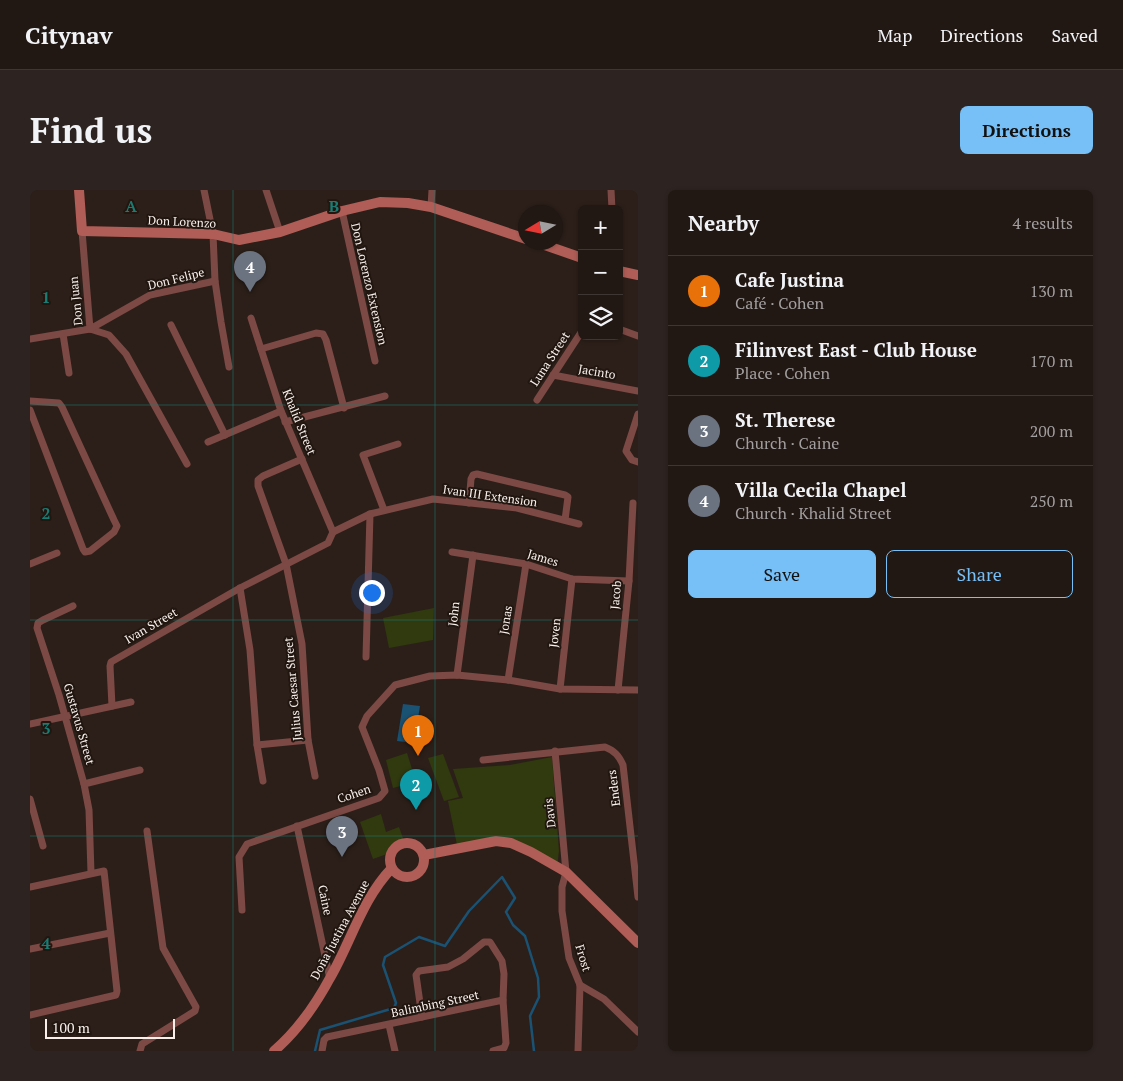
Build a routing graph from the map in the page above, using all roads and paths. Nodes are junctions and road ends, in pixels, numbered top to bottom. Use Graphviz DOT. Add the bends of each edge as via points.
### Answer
graph roads {
  1 [pos="79,190"];
  2 [pos="204,190"];
  3 [pos="266,190"];
  4 [pos="432,190"];
  5 [pos="611,190"];
  6 [pos="612,205"];
  7 [pos="430,207"];
  8 [pos="342,211"];
  9 [pos="82,231"];
  10 [pos="280,232"];
  11 [pos="213,234"];
  12 [pos="518,236"];
  13 [pos="559,250"];
  14 [pos="578,257"];
  15 [pos="623,272"];
  16 [pos="638,274"];
  17 [pos="216,281"];
  18 [pos="251,318"];
  19 [pos="171,325"];
  20 [pos="90,329"];
  21 [pos="623,330"];
  22 [pos="63,334"];
  23 [pos="638,336"];
  24 [pos="578,337"];
  25 [pos="30,339"];
  26 [pos="261,349"];
  27 [pos="375,361"];
  28 [pos="229,367"];
  29 [pos="69,373"];
  30 [pos="553,375"];
  31 [pos="638,390"];
  32 [pos="385,396"];
  33 [pos="537,400"];
  34 [pos="30,401"];
  35 [pos="344,408"];
  36 [pos="30,410"];
  37 [pos="281,411"];
  38 [pos="638,414"];
  39 [pos="285,422"];
  40 [pos="225,435"];
  41 [pos="208,442"];
  42 [pos="398,444"];
  43 [pos="302,459"];
  44 [pos="638,462"];
  45 [pos="187,464"];
  46 [pos="468,503"];
  47 [pos="633,503"];
  48 [pos="384,510"];
  49 [pos="370,514"];
  50 [pos="565,520"];
  51 [pos="579,524"];
  52 [pos="333,532"];
  53 [pos="452,552"];
  54 [pos="57,553"];
  55 [pos="473,555"];
  56 [pos="30,564"];
  57 [pos="286,564"];
  58 [pos="526,564"];
  59 [pos="572,579"];
  60 [pos="628,580"];
  61 [pos="240,588"];
  62 [pos="73,606"];
  63 [pos="366,657"];
  64 [pos="457,675"];
  65 [pos="508,680"];
  66 [pos="560,689"];
  67 [pos="618,690"];
  68 [pos="638,690"];
  69 [pos="131,702"];
  70 [pos="112,706"];
  71 [pos="64,717"];
  72 [pos="30,724"];
  73 [pos="308,740"];
  74 [pos="257,745"];
  75 [pos="555,751"];
  76 [pos="483,760"];
  77 [pos="140,770"];
  78 [pos="315,776"];
  79 [pos="263,781"];
  80 [pos="84,784"];
  81 [pos="30,799"];
  82 [pos="297,826"];
  83 [pos="147,831"];
  84 [pos="43,846"];
  85 [pos="635,849"];
  86 [pos="424,855"];
  87 [pos="392,868"];
  88 [pos="566,872"];
  89 [pos="92,873"];
  90 [pos="30,887"];
  91 [pos="638,896"];
  92 [pos="242,910"];
  93 [pos="110,933"];
  94 [pos="638,943"];
  95 [pos="30,948"];
  96 [pos="330,979"];
  97 [pos="580,984"];
  98 [pos="504,1000"];
  99 [pos="30,1015"];
  100 [pos="422,1017"];
  101 [pos="389,1025"];
  102 [pos="638,1032"];
  103 [pos="140,1051"];
  104 [pos="274,1051"];
  105 [pos="322,1051"];
  106 [pos="395,1051"];
  107 [pos="492,1051"];
  108 [pos="578,1051"];
  1 -- 9 [label="street, Don Juan"];
  2 -- 11 [label="street, Don Felipe"];
  3 -- 10 [label="street"];
  4 -- 7 [label="street"];
  5 -- 6 [label="street"];
  7 -- 8 [label="street, Don Lorenzo" via="380,202"];
  7 -- 12 [label="street, Don Lorenzo"];
  8 -- 10 [label="street, Don Lorenzo"];
  8 -- 27 [label="street, Don Lorenzo Extension"];
  9 -- 11 [label="street, Don Lorenzo"];
  9 -- 20 [label="street, Don Juan"];
  10 -- 11 [label="street, Don Lorenzo" via="239,240"];
  11 -- 17 [label="street, Don Felipe"];
  13 -- 14 [label="street"];
  15 -- 16 [label="street"];
  17 -- 20 [label="street, Don Felipe" via="150,295"];
  17 -- 28 [label="street, Don Felipe"];
  18 -- 26 [label="street, Khalid Street"];
  19 -- 40 [label="street"];
  20 -- 22 [label="street, Don Felipe"];
  20 -- 45 [label="street, Don Juan" via="109,335 126,354"];
  21 -- 23 [label="street"];
  22 -- 25 [label="street, Don Felipe"];
  22 -- 29 [label="street"];
  24 -- 30 [label="street, Luna Street"];
  26 -- 35 [label="street" via="322,334"];
  26 -- 37 [label="street, Khalid Street"];
  30 -- 31 [label="street, Jacinto"];
  30 -- 33 [label="street, Luna Street"];
  32 -- 35 [label="street"];
  34 -- 36 [label="street" via="59,403 62,407 114,520 114,532 90,551 83,549"];
  35 -- 39 [label="street"];
  37 -- 39 [label="street, Khalid Street"];
  37 -- 40 [label="street"];
  38 -- 44 [label="street" via="626,451 632,460"];
  39 -- 43 [label="street, Khalid Street"];
  40 -- 41 [label="street"];
  42 -- 48 [label="street" via="362,455"];
  43 -- 52 [label="street, Khalid Street"];
  43 -- 57 [label="street, Julius Caesar Street" via="258,480"];
  46 -- 48 [label="street, Ivan III Extension" via="433,499"];
  46 -- 50 [label="street, Ivan III Extension" via="517,508"];
  46 -- 50 [label="street" via="471,478 478,474 568,497"];
  47 -- 60 [label="street, Jacob"];
  48 -- 49 [label="street, Ivan III Extension"];
  49 -- 52 [label="street, Ivan III Extension"];
  49 -- 63 [label="street"];
  50 -- 51 [label="street, Ivan III Extension"];
  52 -- 57 [label="street, Ivan III Extension" via="328,543"];
  53 -- 55 [label="street, James"];
  54 -- 56 [label="street"];
  55 -- 58 [label="street, James"];
  55 -- 64 [label="street, John"];
  57 -- 61 [label="street, Ivan III Extension"];
  57 -- 73 [label="street, Julius Caesar Street" via="302,644"];
  58 -- 59 [label="street, James"];
  58 -- 65 [label="street, Jonas"];
  59 -- 60 [label="street, James"];
  59 -- 66 [label="street, Joven"];
  60 -- 67 [label="street, Jacob"];
  61 -- 70 [label="street, Ivan Street" via="111,662"];
  61 -- 74 [label="street" via="250,650"];
  62 -- 71 [label="street, Gustavus Street" via="38,623 37,628"];
  64 -- 65 [label="street"];
  64 -- 82 [label="street, Cohen" via="430,676 395,685 366,716 362,727 385,791 379,798"];
  65 -- 66 [label="street"];
  66 -- 67 [label="street"];
  67 -- 68 [label="street"];
  69 -- 70 [label="street"];
  70 -- 71 [label="street"];
  71 -- 72 [label="street"];
  71 -- 80 [label="street, Gustavus Street"];
  73 -- 74 [label="street"];
  73 -- 78 [label="street, Julius Caesar Street"];
  74 -- 79 [label="street"];
  75 -- 76 [label="street, Enders"];
  75 -- 85 [label="street, Enders" via="606,747 618,756 623,765"];
  75 -- 88 [label="street, Davis"];
  77 -- 80 [label="street"];
  80 -- 89 [label="street, Gustavus Street" via="89,810"];
  81 -- 84 [label="street"];
  82 -- 92 [label="street, Cohen" via="247,844 239,856"];
  82 -- 96 [label="street, Caine"];
  83 -- 103 [label="street" via="163,948 196,1007 195,1011 142,1044"];
  85 -- 91 [label="street, Enders"];
  86 -- 87 [label="street" via="423,868 414,876 401,876"];
  86 -- 87 [label="street" via="418,846 401,843 390,856"];
  86 -- 88 [label="street" via="496,841 531,852"];
  87 -- 96 [label="street, Doña Justina Avenue" via="380,879"];
  88 -- 94 [label="street"];
  88 -- 97 [label="street, Frost" via="562,911 569,958"];
  89 -- 90 [label="street"];
  89 -- 93 [label="street" via="102,870 105,873"];
  93 -- 95 [label="street"];
  93 -- 99 [label="street" via="116,995"];
  96 -- 104 [label="street, Doña Justina Avenue" via="288,1039"];
  97 -- 102 [label="street" via="604,999"];
  97 -- 108 [label="street, Frost"];
  98 -- 100 [label="street, Balimbing Street"];
  98 -- 100 [label="street" via="502,961 490,942 484,942 448,967 419,971 416,975"];
  98 -- 107 [label="street" via="506,1043 504,1048"];
  100 -- 101 [label="street, Balimbing Street"];
  101 -- 105 [label="street, Balimbing Street" via="327,1037"];
  101 -- 106 [label="street"];
}
